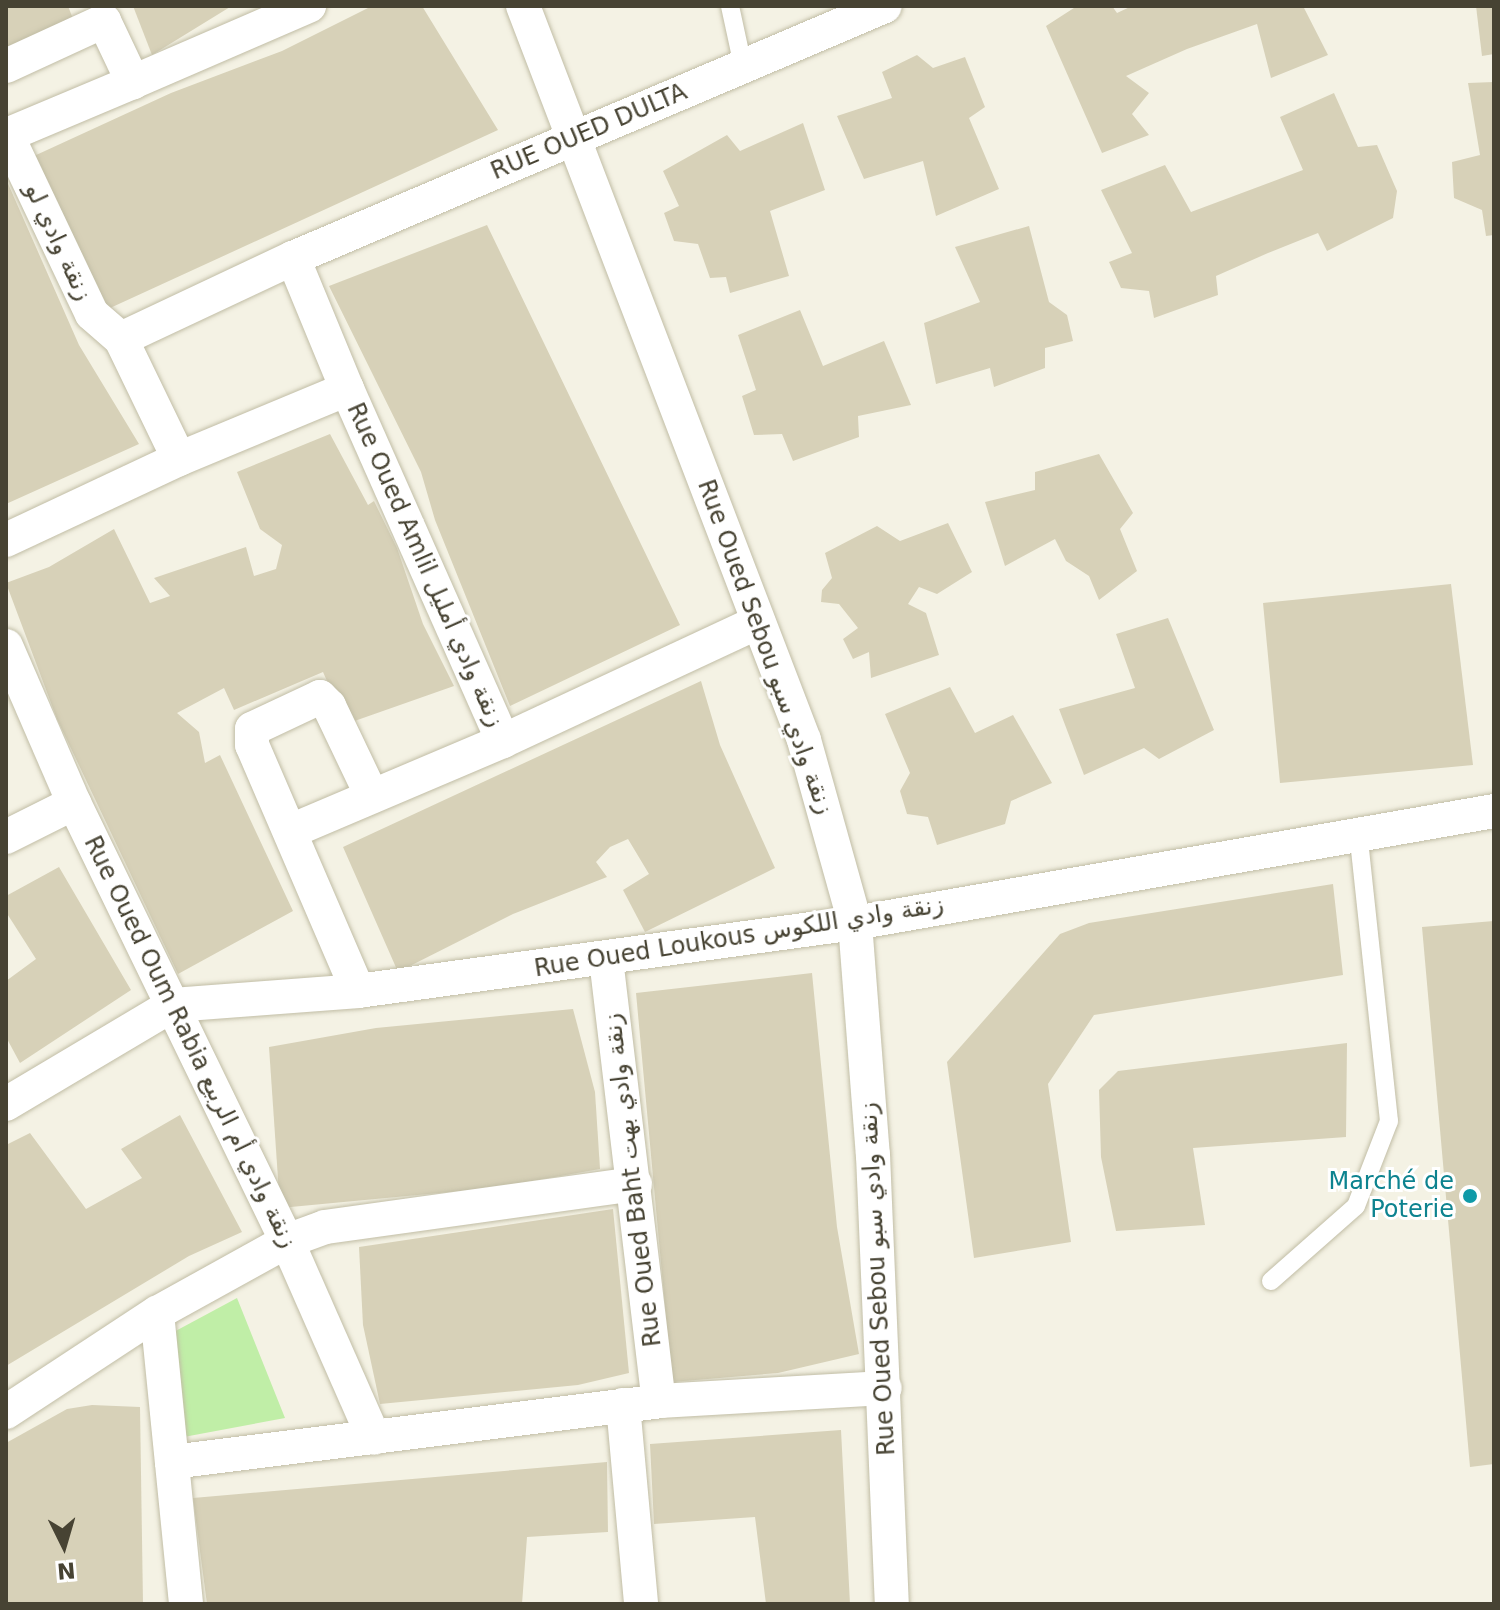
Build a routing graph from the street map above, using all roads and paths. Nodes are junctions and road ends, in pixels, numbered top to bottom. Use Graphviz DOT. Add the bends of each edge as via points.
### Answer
graph roads {
  1 [pos="309,6"];
  2 [pos="523,6"];
  3 [pos="730,6"];
  4 [pos="885,6"];
  5 [pos="100,13"];
  6 [pos="6,66"];
  7 [pos="743,66"];
  8 [pos="133,82"];
  9 [pos="6,134"];
  10 [pos="576,139"];
  11 [pos="293,258"];
  12 [pos="121,339"];
  13 [pos="347,389"];
  14 [pos="179,459"];
  15 [pos="6,540"];
  16 [pos="756,623"];
  17 [pos="6,646"];
  18 [pos="503,741"];
  19 [pos="372,796"];
  20 [pos="74,803"];
  21 [pos="1494,811"];
  22 [pos="291,831"];
  23 [pos="1358,831"];
  24 [pos="6,837"];
  25 [pos="855,923"];
  26 [pos="606,959"];
  27 [pos="358,991"];
  28 [pos="173,1005"];
  29 [pos="6,1104"];
  30 [pos="635,1184"];
  31 [pos="287,1241"];
  32 [pos="1271,1281"];
  33 [pos="157,1313"];
  34 [pos="885,1388"];
  35 [pos="659,1401"];
  36 [pos="623,1405"];
  37 [pos="6,1412"];
  38 [pos="374,1438"];
  39 [pos="172,1462"];
  40 [pos="186,1604"];
  41 [pos="641,1604"];
  42 [pos="892,1604"];
  1 -- 8 [label="street, زنقة وادي لو"];
  2 -- 10 [label="street, Rue Oued Sebou زنقة وادي سبو"];
  3 -- 7 [label="lane"];
  4 -- 7 [label="street, RUE OUED DULTA"];
  5 -- 6 [label="street"];
  5 -- 8 [label="street"];
  7 -- 10 [label="street, RUE OUED DULTA"];
  8 -- 9 [label="street, زنقة وادي لو"];
  9 -- 12 [label="street, زنقة وادي لو" via="92,314"];
  10 -- 11 [label="street, RUE OUED DULTA"];
  10 -- 16 [label="street, Rue Oued Sebou زنقة وادي سبو"];
  11 -- 12 [label="street, RUE OUED DULTA"];
  11 -- 13 [label="street"];
  12 -- 14 [label="street"];
  13 -- 14 [label="street"];
  13 -- 18 [label="street, Rue Oued Amlil زنقة وادي أمليل"];
  14 -- 15 [label="street"];
  16 -- 18 [label="street"];
  16 -- 25 [label="street, Rue Oued Sebou زنقة وادي سبو" via="804,740"];
  17 -- 20 [label="street, Rue Oued Oum Rabia زنقة وادي أم الربيع"];
  18 -- 19 [label="street"];
  19 -- 22 [label="street"];
  19 -- 22 [label="street" via="329,706 315,697 252,729 252,745"];
  20 -- 24 [label="street"];
  20 -- 28 [label="street, Rue Oued Oum Rabia زنقة وادي أم الربيع"];
  21 -- 23 [label="street, Rue Oued Loukous زنقة وادي اللكوس"];
  22 -- 27 [label="street"];
  23 -- 25 [label="street, Rue Oued Loukous زنقة وادي اللكوس"];
  23 -- 32 [label="lane" via="1389,1121 1356,1206"];
  25 -- 26 [label="street, Rue Oued Loukous زنقة وادي اللكوس"];
  25 -- 34 [label="street, Rue Oued Sebou زنقة وادي سبو"];
  26 -- 27 [label="street, Rue Oued Loukous زنقة وادي اللكوس"];
  26 -- 30 [label="street, Rue Oued Baht زنقة وادي بهت"];
  27 -- 28 [label="street, Rue Oued Loukous زنقة وادي اللكوس"];
  28 -- 29 [label="street, Rue Oued Loukous زنقة وادي اللكوس"];
  28 -- 31 [label="street, Rue Oued Oum Rabia زنقة وادي أم الربيع"];
  30 -- 31 [label="street" via="352,1221"];
  30 -- 35 [label="street, Rue Oued Baht زنقة وادي بهت"];
  31 -- 33 [label="street"];
  31 -- 38 [label="street, Rue Oued Oum Rabia زنقة وادي أم الربيع"];
  33 -- 37 [label="street"];
  33 -- 39 [label="street"];
  34 -- 35 [label="street"];
  34 -- 42 [label="street, Rue Oued Sebou زنقة وادي سبو"];
  35 -- 36 [label="street"];
  36 -- 38 [label="street"];
  36 -- 41 [label="street"];
  38 -- 39 [label="street"];
  39 -- 40 [label="street"];
}
